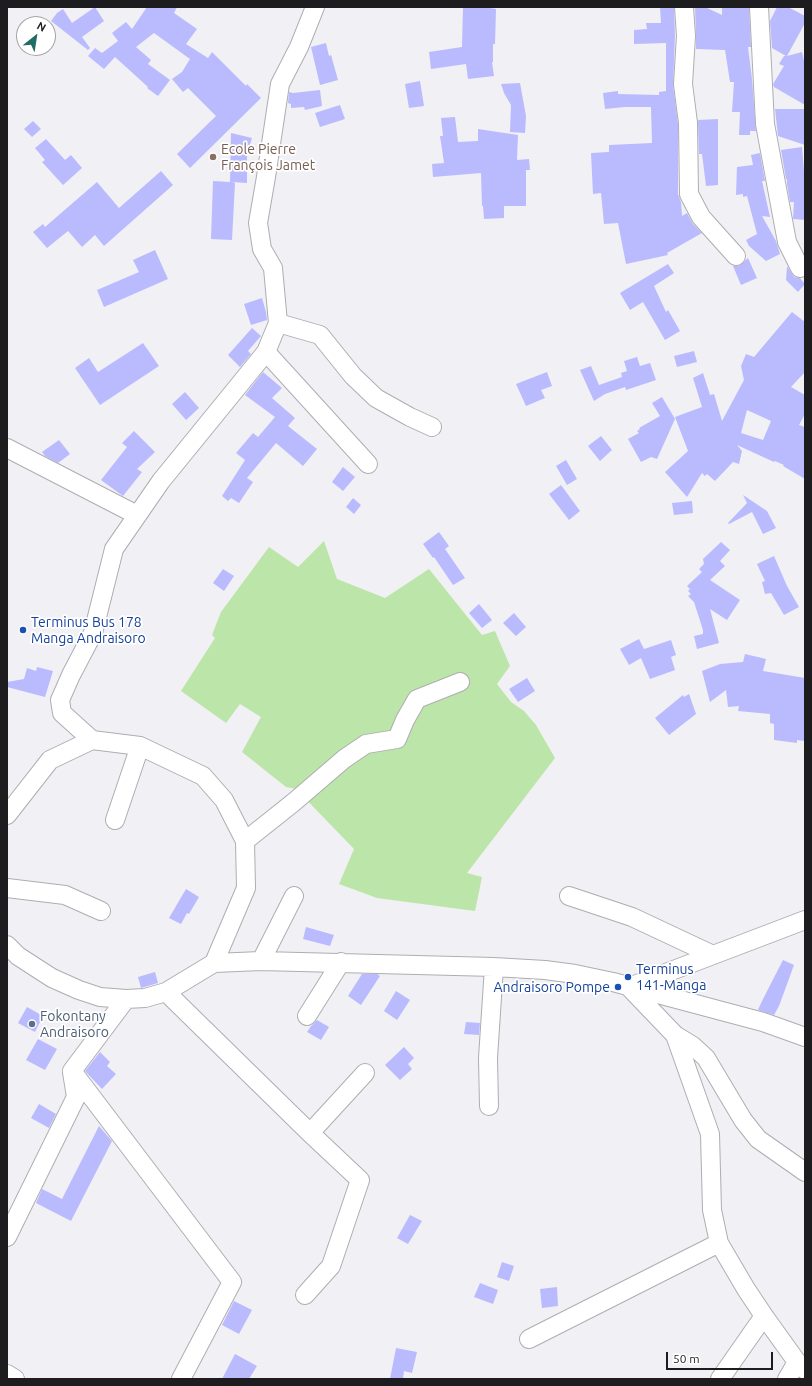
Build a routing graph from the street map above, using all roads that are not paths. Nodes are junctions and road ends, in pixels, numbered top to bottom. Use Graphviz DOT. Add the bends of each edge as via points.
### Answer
graph roads {
  1 [pos="315,7"];
  2 [pos="684,7"];
  3 [pos="759,7"];
  4 [pos="736,256"];
  5 [pos="803,267"];
  6 [pos="278,323"];
  7 [pos="266,352"];
  8 [pos="432,427"];
  9 [pos="7,448"];
  10 [pos="368,464"];
  11 [pos="137,515"];
  12 [pos="460,682"];
  13 [pos="92,740"];
  14 [pos="140,746"];
  15 [pos="7,815"];
  16 [pos="115,820"];
  17 [pos="245,841"];
  18 [pos="7,888"];
  19 [pos="294,896"];
  20 [pos="569,896"];
  21 [pos="101,911"];
  22 [pos="805,920"];
  23 [pos="7,945"];
  24 [pos="713,955"];
  25 [pos="261,960"];
  26 [pos="341,962"];
  27 [pos="214,963"];
  28 [pos="494,967"];
  29 [pos="629,987"];
  30 [pos="166,992"];
  31 [pos="126,1000"];
  32 [pos="307,1016"];
  33 [pos="675,1035"];
  34 [pos="805,1037"];
  35 [pos="72,1071"];
  36 [pos="365,1072"];
  37 [pos="489,1106"];
  38 [pos="310,1133"];
  39 [pos="805,1172"];
  40 [pos="7,1237"];
  41 [pos="719,1243"];
  42 [pos="305,1295"];
  43 [pos="764,1316"];
  44 [pos="529,1339"];
  45 [pos="801,1366"];
  46 [pos="7,1374"];
  47 [pos="15,1379"];
  48 [pos="181,1379"];
  49 [pos="720,1379"];
  50 [pos="787,1379"];
  1 -- 6 [label="street" via="280,84 258,223 262,249 273,268"];
  2 -- 4 [label="street" via="686,36 683,84 688,123 689,194 701,217"];
  3 -- 5 [label="street" via="765,124 787,242"];
  6 -- 7 [label="street"];
  6 -- 8 [label="street" via="320,335 353,376 376,398"];
  7 -- 10 [label="street"];
  7 -- 11 [label="street" via="161,481"];
  9 -- 11 [label="street"];
  11 -- 13 [label="street" via="114,548 93,633 60,700 62,713"];
  12 -- 17 [label="street" via="417,699 397,740 366,744 344,759"];
  13 -- 14 [label="street"];
  13 -- 15 [label="street" via="50,760"];
  14 -- 16 [label="street"];
  14 -- 17 [label="street" via="203,776 224,800"];
  17 -- 27 [label="street" via="246,888"];
  18 -- 21 [label="street" via="65,895"];
  19 -- 25 [label="street"];
  20 -- 24 [label="street" via="632,917"];
  22 -- 24 [label="street"];
  23 -- 31 [label="street" via="18,956 52,978 100,997"];
  24 -- 29 [label="street"];
  25 -- 26 [label="street"];
  25 -- 27 [label="street"];
  26 -- 28 [label="street"];
  26 -- 32 [label="street"];
  27 -- 30 [label="street"];
  28 -- 29 [label="street" via="553,971"];
  28 -- 37 [label="street" via="488,1058"];
  29 -- 33 [label="street"];
  29 -- 34 [label="street" via="763,1022"];
  30 -- 31 [label="street"];
  30 -- 38 [label="street"];
  31 -- 35 [label="street"];
  33 -- 39 [label="street" via="706,1058 743,1120 758,1139"];
  33 -- 41 [label="street" via="710,1134 712,1210"];
  35 -- 40 [label="street" via="76,1097"];
  35 -- 48 [label="street" via="232,1282"];
  36 -- 38 [label="street"];
  38 -- 42 [label="street" via="360,1180 331,1266"];
  41 -- 43 [label="street"];
  41 -- 44 [label="street"];
  43 -- 45 [label="street"];
  43 -- 49 [label="street"];
  45 -- 50 [label="street"];
  46 -- 47 [label="street"];
}
